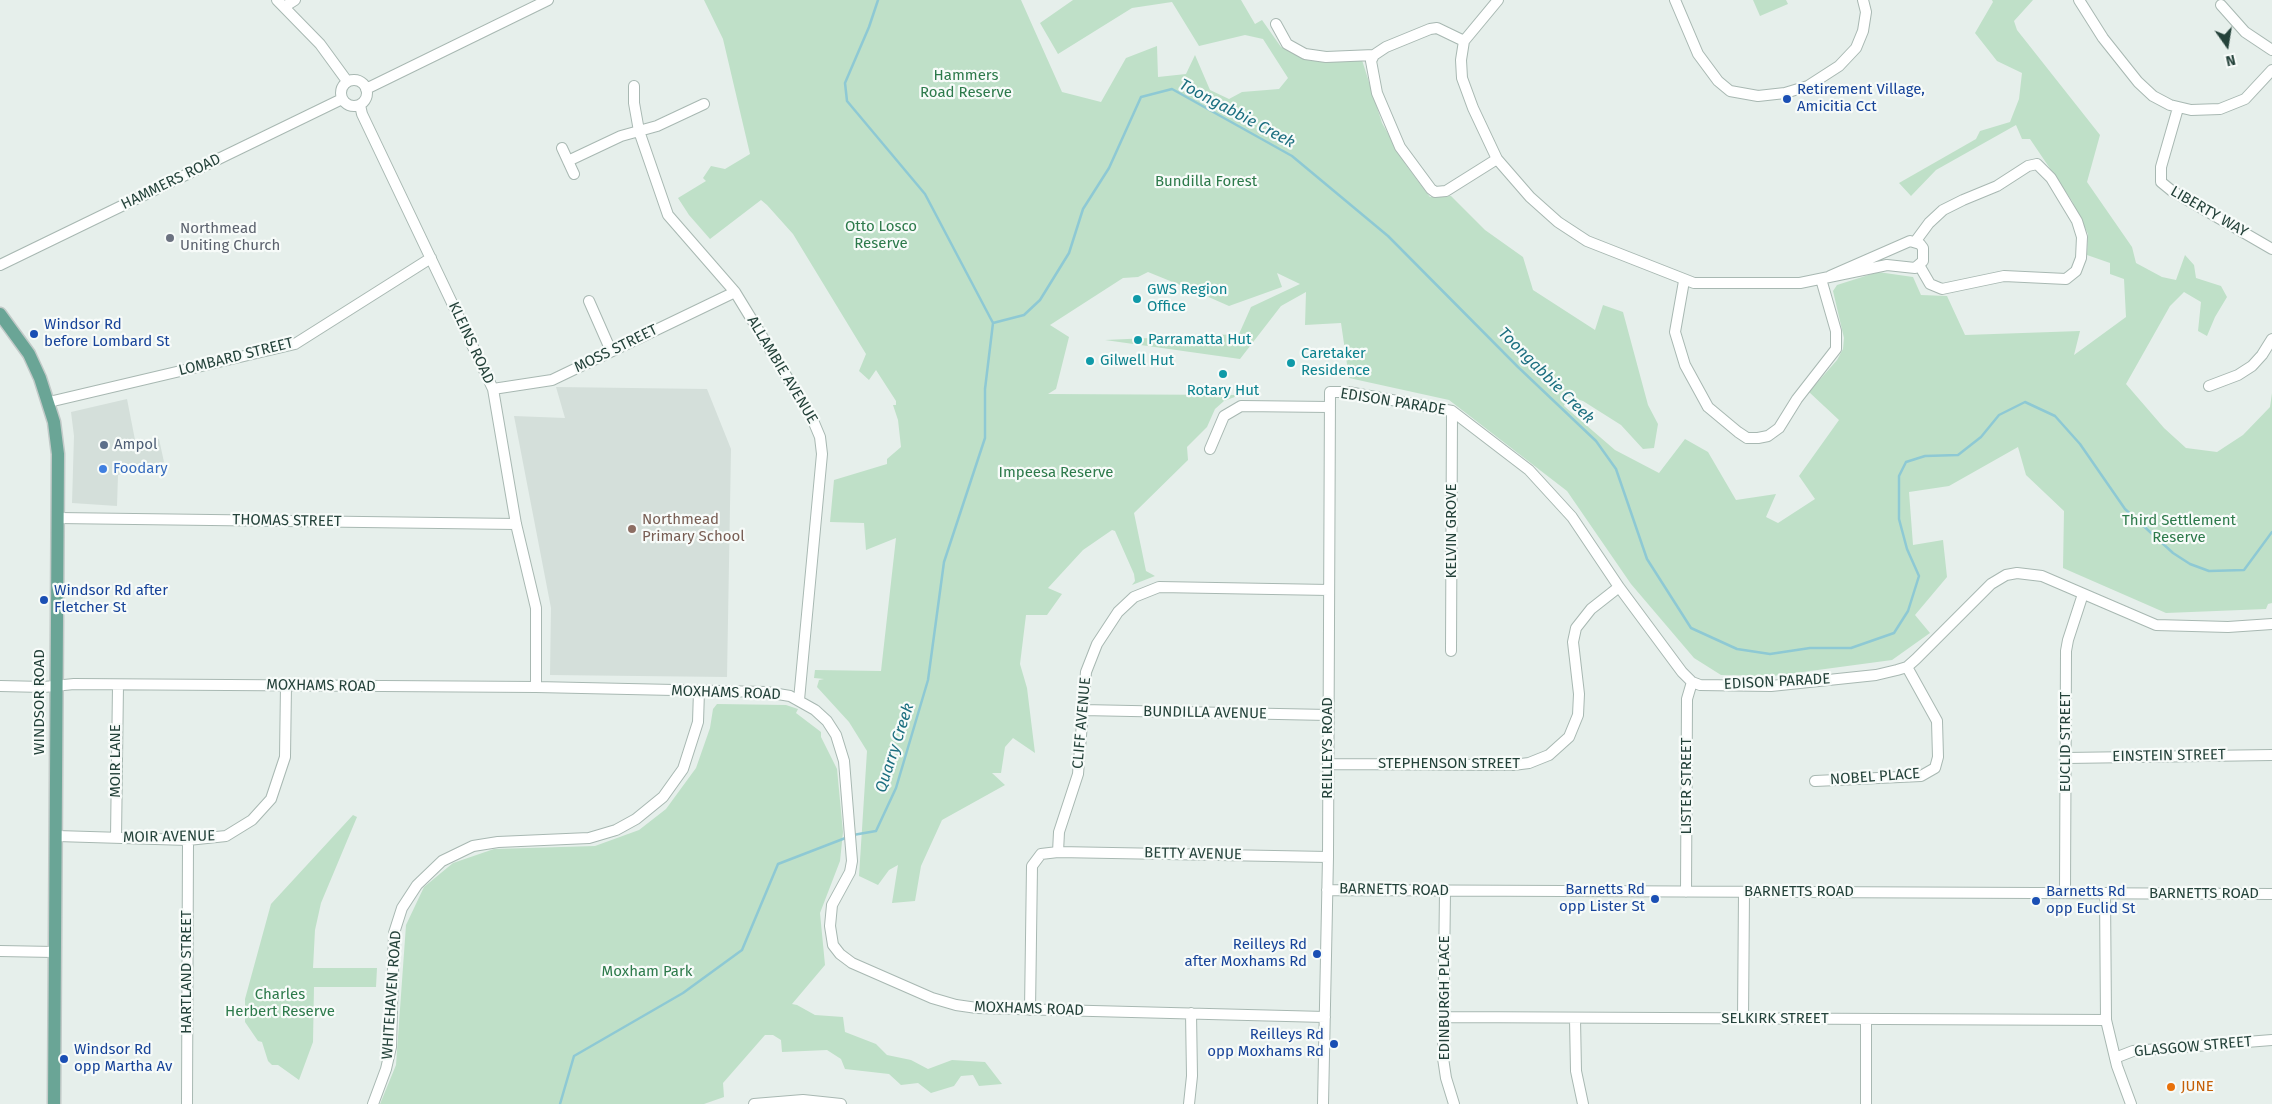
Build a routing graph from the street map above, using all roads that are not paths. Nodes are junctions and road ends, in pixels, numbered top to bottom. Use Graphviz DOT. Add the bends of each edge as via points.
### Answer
graph roads {
  1 [pos="295,0"];
  2 [pos="548,0"];
  3 [pos="1498,0"];
  4 [pos="1675,0"];
  5 [pos="1864,0"];
  6 [pos="2078,0"];
  7 [pos="280,4"];
  8 [pos="2221,5"];
  9 [pos="1276,24"];
  10 [pos="1464,41"];
  11 [pos="2272,50"];
  12 [pos="1374,56"];
  13 [pos="2272,70"];
  14 [pos="347,81"];
  15 [pos="634,86"];
  16 [pos="366,89"];
  17 [pos="342,99"];
  18 [pos="704,104"];
  19 [pos="360,105"];
  20 [pos="2178,108"];
  21 [pos="639,130"];
  22 [pos="562,148"];
  23 [pos="1497,159"];
  24 [pos="568,161"];
  25 [pos="574,174"];
  26 [pos="1916,242"];
  27 [pos="2272,248"];
  28 [pos="431,258"];
  29 [pos="0,265"];
  30 [pos="1920,265"];
  31 [pos="1826,278"];
  32 [pos="1684,281"];
  33 [pos="735,292"];
  34 [pos="589,301"];
  35 [pos="0,314"];
  36 [pos="2272,339"];
  37 [pos="612,351"];
  38 [pos="2209,386"];
  39 [pos="493,389"];
  40 [pos="1330,392"];
  41 [pos="49,402"];
  42 [pos="1329,407"];
  43 [pos="1452,411"];
  44 [pos="1210,449"];
  45 [pos="58,518"];
  46 [pos="516,524"];
  47 [pos="1619,587"];
  48 [pos="1329,590"];
  49 [pos="2083,594"];
  50 [pos="2272,624"];
  51 [pos="1451,650"];
  52 [pos="1907,667"];
  53 [pos="1692,682"];
  54 [pos="118,685"];
  55 [pos="286,685"];
  56 [pos="0,686"];
  57 [pos="55,686"];
  58 [pos="536,687"];
  59 [pos="699,691"];
  60 [pos="800,700"];
  61 [pos="1082,710"];
  62 [pos="1328,715"];
  63 [pos="2272,755"];
  64 [pos="2066,758"];
  65 [pos="1328,764"];
  66 [pos="1815,781"];
  67 [pos="57,836"];
  68 [pos="116,838"];
  69 [pos="188,840"];
  70 [pos="1058,852"];
  71 [pos="1328,856"];
  72 [pos="1327,890"];
  73 [pos="1445,891"];
  74 [pos="1686,892"];
  75 [pos="1744,892"];
  76 [pos="2065,893"];
  77 [pos="2105,894"];
  78 [pos="2272,894"];
  79 [pos="0,951"];
  80 [pos="54,952"];
  81 [pos="1030,1010"];
  82 [pos="1190,1014"];
  83 [pos="1325,1016"];
  84 [pos="1444,1017"];
  85 [pos="1575,1019"];
  86 [pos="1743,1019"];
  87 [pos="1866,1020"];
  88 [pos="2106,1020"];
  89 [pos="2272,1040"];
  90 [pos="2115,1058"];
  91 [pos="54,1104"];
  92 [pos="186,1104"];
  93 [pos="373,1104"];
  94 [pos="754,1104"];
  95 [pos="841,1104"];
  96 [pos="1188,1104"];
  97 [pos="1323,1104"];
  98 [pos="1454,1104"];
  99 [pos="1583,1104"];
  100 [pos="1866,1104"];
  101 [pos="2132,1104"];
  1 -- 7 [label="street"];
  2 -- 16 [label="street"];
  3 -- 10 [label="street"];
  4 -- 5 [label="street" via="1698,54 1718,81 1730,91 1758,96 1796,90 1816,82 1839,66 1856,48 1864,31"];
  6 -- 20 [label="street" via="2138,82 2153,96"];
  7 -- 14 [label="street" via="320,44"];
  8 -- 11 [label="street" via="2246,32"];
  9 -- 12 [label="street" via="1287,44 1305,54"];
  10 -- 12 [label="street" via="1437,28 1430,29 1386,46"];
  10 -- 23 [label="street" via="1462,78"];
  12 -- 23 [label="street" via="1371,61 1373,77 1387,120 1406,158 1431,190 1446,191"];
  13 -- 20 [label="street" via="2253,92 2238,103 2211,111"];
  14 -- 16 [label="street" via="359,81"];
  14 -- 17 [label="street" via="342,87"];
  15 -- 21 [label="street, ALLAMBIE AVENUE"];
  16 -- 19 [label="street" via="365,100"];
  17 -- 19 [label="street" via="352,106"];
  17 -- 29 [label="street, HAMMERS ROAD"];
  18 -- 21 [label="street" via="657,126"];
  19 -- 28 [label="street, KLEINS ROAD"];
  20 -- 27 [label="street, LIBERTY WAY" via="2161,167 2162,182 2172,192"];
  21 -- 24 [label="street"];
  21 -- 33 [label="street, ALLAMBIE AVENUE" via="668,214"];
  22 -- 24 [label="street"];
  23 -- 32 [label="street" via="1530,197 1574,234"];
  24 -- 25 [label="street"];
  26 -- 30 [label="street" via="1923,248"];
  26 -- 30 [label="street" via="1943,210 1997,186 2028,166 2038,164 2051,178 2077,220 2082,237 2081,258 2076,271 2066,279 2004,276 1942,289 1930,284"];
  26 -- 31 [label="street" via="1905,243"];
  28 -- 39 [label="street, KLEINS ROAD"];
  28 -- 41 [label="street, LOMBARD STREET" via="295,344"];
  30 -- 31 [label="street" via="1906,268 1887,265"];
  31 -- 32 [label="street" via="1768,284"];
  31 -- 32 [label="street" via="1836,350 1797,399 1779,428 1758,438 1748,438 1738,432 1708,407 1685,365 1675,332"];
  33 -- 37 [label="street, MOSS STREET"];
  33 -- 60 [label="street, ALLAMBIE AVENUE" via="812,418 820,437 821,463"];
  34 -- 37 [label="street"];
  35 -- 41 [label="main road, WINDSOR ROAD" via="29,354"];
  36 -- 38 [label="street" via="2252,366"];
  37 -- 39 [label="street, MOSS STREET" via="552,380"];
  39 -- 46 [label="street, KLEINS ROAD"];
  40 -- 42 [label="street, REILLEYS ROAD"];
  40 -- 43 [label="street, EDISON PARADE" via="1348,392"];
  41 -- 45 [label="main road, WINDSOR ROAD" via="58,454"];
  42 -- 44 [label="street" via="1241,406 1224,416"];
  42 -- 48 [label="street, REILLEYS ROAD"];
  43 -- 47 [label="street, EDISON PARADE" via="1528,470 1572,517"];
  43 -- 51 [label="street, KELVIN GROVE"];
  45 -- 46 [label="street, THOMAS STREET"];
  45 -- 57 [label="main road, WINDSOR ROAD"];
  46 -- 58 [label="street, KLEINS ROAD" via="536,608"];
  47 -- 53 [label="street, EDISON PARADE"];
  47 -- 65 [label="street, STEPHENSON STREET" via="1591,609 1576,628 1573,642 1578,715 1569,737 1549,755 1513,765"];
  48 -- 61 [label="street, CLIFF AVENUE" via="1168,587 1142,592 1122,607 1097,644 1086,672"];
  48 -- 62 [label="street, REILLEYS ROAD"];
  49 -- 50 [label="street, EDISON PARADE" via="2162,626 2228,628"];
  49 -- 52 [label="street, EDISON PARADE" via="2035,574 2017,573 2000,578 1988,586"];
  49 -- 64 [label="street, EUCLID STREET" via="2067,645"];
  52 -- 53 [label="street, EDISON PARADE" via="1882,674 1771,686 1705,686"];
  52 -- 66 [label="street, NOBEL PLACE" via="1937,721 1936,773"];
  53 -- 74 [label="street, LISTER STREET" via="1687,699"];
  54 -- 55 [label="street, MOXHAMS ROAD"];
  54 -- 57 [label="street, MOXHAMS ROAD"];
  54 -- 68 [label="street, MOIR LANE"];
  55 -- 58 [label="street, MOXHAMS ROAD"];
  55 -- 69 [label="street, MOIR AVENUE" via="285,757 271,799 252,820 226,836"];
  56 -- 57 [label="street, MOXHAMS ROAD"];
  57 -- 67 [label="main road, WINDSOR ROAD"];
  58 -- 59 [label="street, MOXHAMS ROAD"];
  59 -- 60 [label="street, MOXHAMS ROAD" via="773,693"];
  59 -- 93 [label="street, WHITEHAVEN ROAD" via="698,722 683,769 662,797 636,819 616,830 589,838 473,846 442,861 417,885 402,908 394,934 391,1046"];
  60 -- 81 [label="street, MOXHAMS ROAD" via="822,716 836,735 846,768 852,854 850,872 835,898 830,918 832,940 840,954 859,966 948,1003 986,1009"];
  61 -- 62 [label="street, BUNDILLA AVENUE"];
  61 -- 70 [label="street, CLIFF AVENUE" via="1077,779 1059,832"];
  62 -- 65 [label="street, REILLEYS ROAD"];
  63 -- 64 [label="street, EINSTEIN STREET"];
  64 -- 76 [label="street, EUCLID STREET"];
  65 -- 71 [label="street, REILLEYS ROAD"];
  67 -- 68 [label="street, MOIR AVENUE"];
  67 -- 80 [label="main road, WINDSOR ROAD"];
  68 -- 69 [label="street, MOIR AVENUE"];
  69 -- 92 [label="street, HARTLAND STREET"];
  70 -- 71 [label="street, BETTY AVENUE"];
  70 -- 81 [label="street" via="1041,854 1032,866"];
  71 -- 72 [label="street, REILLEYS ROAD"];
  72 -- 73 [label="street, BARNETTS ROAD"];
  72 -- 83 [label="street, REILLEYS ROAD"];
  73 -- 74 [label="street, BARNETTS ROAD"];
  73 -- 84 [label="street, EDINBURGH PLACE"];
  74 -- 75 [label="street, BARNETTS ROAD"];
  75 -- 76 [label="street, BARNETTS ROAD"];
  75 -- 86 [label="street"];
  76 -- 77 [label="street, BARNETTS ROAD"];
  77 -- 78 [label="street, BARNETTS ROAD"];
  77 -- 88 [label="street"];
  79 -- 80 [label="street"];
  80 -- 91 [label="main road, WINDSOR ROAD"];
  81 -- 82 [label="street, MOXHAMS ROAD"];
  82 -- 83 [label="street, MOXHAMS ROAD"];
  82 -- 96 [label="street" via="1192,1084"];
  83 -- 97 [label="street, REILLEYS ROAD"];
  84 -- 85 [label="street, SELKIRK STREET"];
  84 -- 98 [label="street, EDINBURGH PLACE" via="1443,1058"];
  85 -- 86 [label="street, SELKIRK STREET"];
  85 -- 99 [label="street" via="1576,1077"];
  86 -- 87 [label="street, SELKIRK STREET"];
  87 -- 88 [label="street, SELKIRK STREET"];
  87 -- 100 [label="street"];
  88 -- 90 [label="street"];
  89 -- 90 [label="street, GLASGOW STREET" via="2133,1051"];
  90 -- 101 [label="street"];
  94 -- 95 [label="street" via="803,1100"];
}
